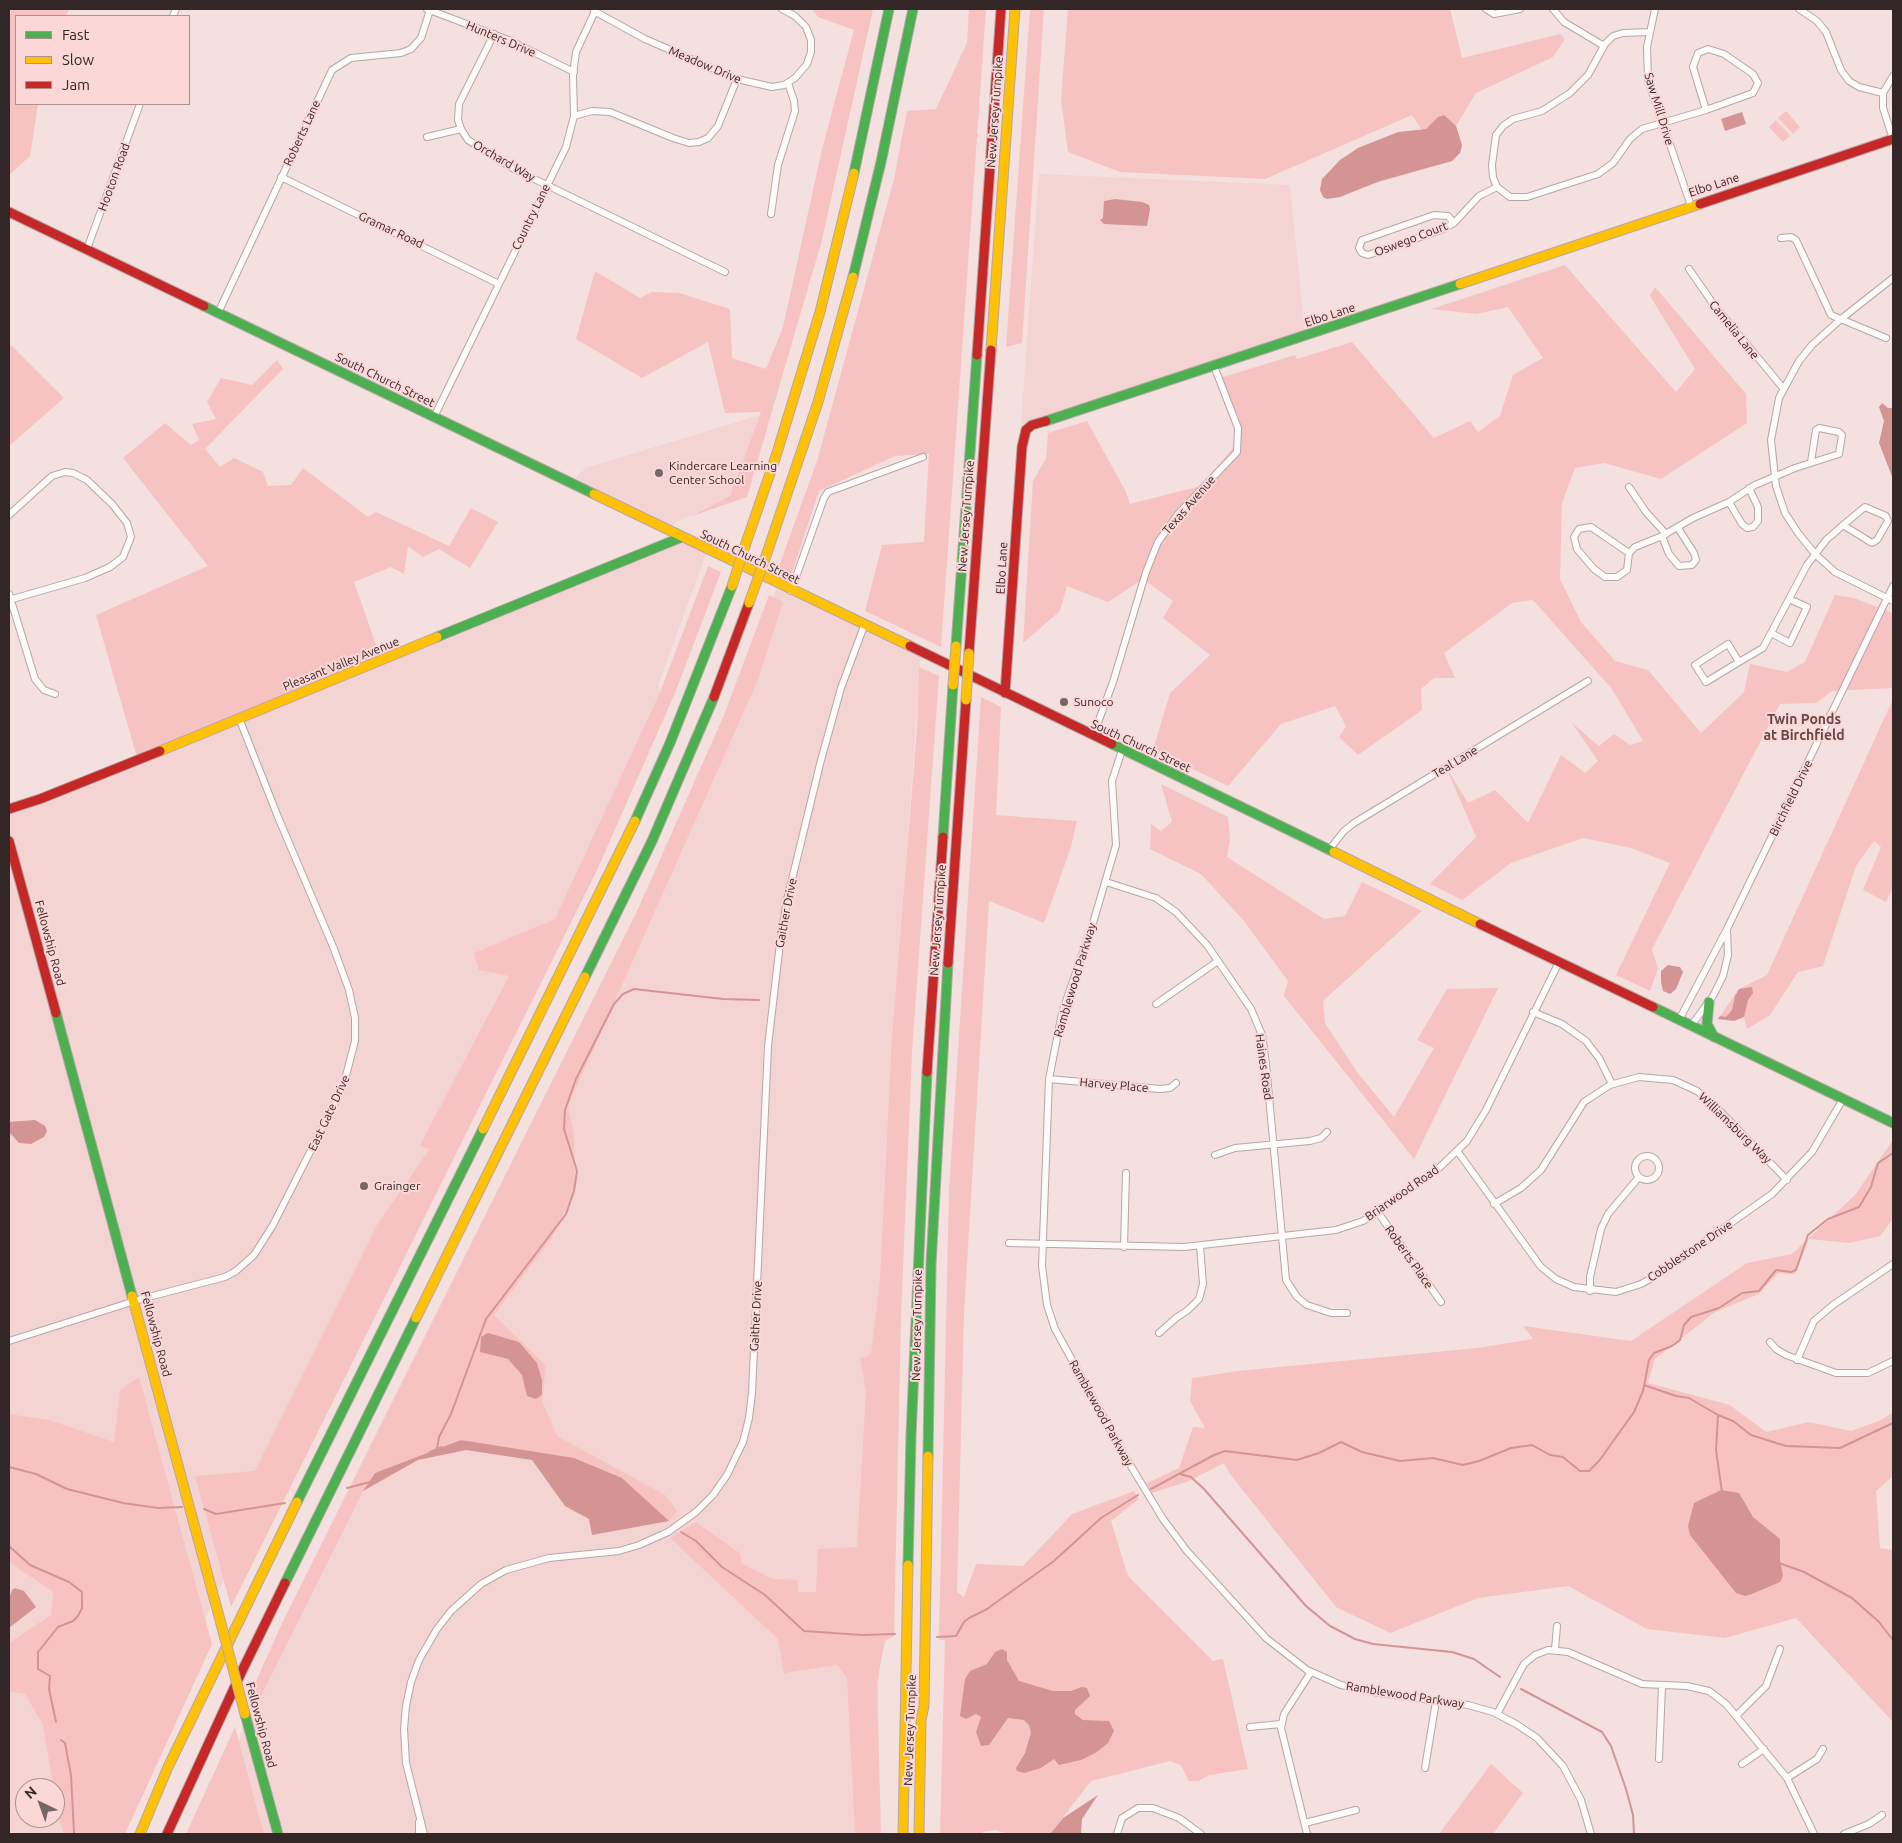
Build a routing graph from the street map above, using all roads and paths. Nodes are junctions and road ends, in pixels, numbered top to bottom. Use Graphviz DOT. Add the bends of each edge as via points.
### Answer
graph roads {
  1 [pos="782,9"];
  2 [pos="889,9"];
  3 [pos="913,9"];
  4 [pos="1002,9"];
  5 [pos="1015,9"];
  6 [pos="1486,9"];
  7 [pos="1520,9"];
  8 [pos="1553,9"];
  9 [pos="1655,9"];
  10 [pos="1799,9"];
  11 [pos="428,10"];
  12 [pos="595,10"];
  13 [pos="1649,32"];
  14 [pos="494,34"];
  15 [pos="1604,46"];
  16 [pos="574,72"];
  17 [pos="1893,76"];
  18 [pos="737,79"];
  19 [pos="788,83"];
  20 [pos="1883,94"];
  21 [pos="140,105"];
  22 [pos="1706,110"];
  23 [pos="574,116"];
  24 [pos="1662,123"];
  25 [pos="461,129"];
  26 [pos="427,137"];
  27 [pos="1893,139"];
  28 [pos="281,177"];
  29 [pos="547,186"];
  30 [pos="1497,187"];
  31 [pos="1691,206"];
  32 [pos="9,212"];
  33 [pos="771,214"];
  34 [pos="1454,222"];
  35 [pos="1781,238"];
  36 [pos="86,250"];
  37 [pos="1689,269"];
  38 [pos="725,272"];
  39 [pos="1893,278"];
  40 [pos="499,284"];
  41 [pos="218,313"];
  42 [pos="1841,319"];
  43 [pos="1886,338"];
  44 [pos="1214,366"];
  45 [pos="1783,388"];
  46 [pos="434,417"];
  47 [pos="923,457"];
  48 [pos="1811,462"];
  49 [pos="1774,478"];
  50 [pos="1629,486"];
  51 [pos="1749,488"];
  52 [pos="1729,502"];
  53 [pos="9,515"];
  54 [pos="1843,525"];
  55 [pos="1678,528"];
  56 [pos="1664,535"];
  57 [pos="682,537"];
  58 [pos="1629,553"];
  59 [pos="1815,554"];
  60 [pos="1893,586"];
  61 [pos="792,591"];
  62 [pos="9,598"];
  63 [pos="1789,599"];
  64 [pos="1890,599"];
  65 [pos="864,626"];
  66 [pos="1771,633"];
  67 [pos="1739,662"];
  68 [pos="1588,681"];
  69 [pos="1005,693"];
  70 [pos="56,694"];
  71 [pos="239,718"];
  72 [pos="1093,736"];
  73 [pos="1122,750"];
  74 [pos="9,809"];
  75 [pos="9,841"];
  76 [pos="1328,851"];
  77 [pos="1106,882"];
  78 [pos="1727,929"];
  79 [pos="1218,961"];
  80 [pos="1559,962"];
  81 [pos="1709,1002"];
  82 [pos="1156,1004"];
  83 [pos="1533,1012"];
  84 [pos="1680,1020"];
  85 [pos="1691,1026"];
  86 [pos="1714,1038"];
  87 [pos="1049,1079"];
  88 [pos="1176,1083"];
  89 [pos="1612,1084"];
  90 [pos="1843,1099"];
  91 [pos="1893,1123"];
  92 [pos="1327,1132"];
  93 [pos="1273,1144"];
  94 [pos="1458,1152"];
  95 [pos="1215,1155"];
  96 [pos="1126,1173"];
  97 [pos="1639,1177"];
  98 [pos="1787,1180"];
  99 [pos="1494,1204"];
  100 [pos="1377,1211"];
  101 [pos="1281,1237"];
  102 [pos="1009,1243"];
  103 [pos="1042,1244"];
  104 [pos="1200,1246"];
  105 [pos="1124,1247"];
  106 [pos="1893,1264"];
  107 [pos="1590,1290"];
  108 [pos="134,1302"];
  109 [pos="1441,1302"];
  110 [pos="1347,1313"];
  111 [pos="1159,1333"];
  112 [pos="9,1341"];
  113 [pos="1770,1342"];
  114 [pos="1797,1360"];
  115 [pos="1893,1361"];
  116 [pos="1557,1626"];
  117 [pos="1555,1649"];
  118 [pos="1780,1649"];
  119 [pos="1311,1672"];
  120 [pos="1662,1686"];
  121 [pos="1436,1701"];
  122 [pos="924,1706"];
  123 [pos="1497,1714"];
  124 [pos="1736,1716"];
  125 [pos="1281,1724"];
  126 [pos="1250,1727"];
  127 [pos="1764,1749"];
  128 [pos="1822,1749"];
  129 [pos="905,1756"];
  130 [pos="1659,1759"];
  131 [pos="1742,1764"];
  132 [pos="1425,1768"];
  133 [pos="1787,1778"];
  134 [pos="1356,1810"];
  135 [pos="1882,1815"];
  136 [pos="420,1816"];
  137 [pos="1304,1823"];
  138 [pos="140,1834"];
  139 [pos="167,1834"];
  140 [pos="278,1834"];
  141 [pos="418,1834"];
  142 [pos="424,1834"];
  143 [pos="897,1834"];
  144 [pos="903,1834"];
  145 [pos="919,1834"];
  146 [pos="926,1834"];
  147 [pos="1117,1834"];
  148 [pos="1202,1834"];
  149 [pos="1307,1834"];
  150 [pos="1591,1834"];
  151 [pos="1814,1834"];
  152 [pos="1844,1834"];
  1 -- 19 [label="street" via="801,21 811,40 807,64"];
  2 -- 138 [label="main road, bridge" via="862,140 824,293 776,456 732,586 680,719 628,837 231,1635"];
  3 -- 139 [label="main road, bridge" via="881,162 818,402 767,553 708,710 652,841 238,1680"];
  4 -- 129 [label="main road, New Jersey Turnpike, bridge" via="922,1143 911,1436"];
  5 -- 122 [label="main road, New Jersey Turnpike, bridge" via="944,1023 931,1273"];
  6 -- 7 [label="street" via="1494,14"];
  8 -- 15 [label="street" via="1564,22"];
  9 -- 13 [label="street, Saw Mill Drive"];
  10 -- 20 [label="street" via="1817,21 1826,32 1841,70 1849,81"];
  11 -- 14 [label="street, Hunters Drive"];
  11 -- 28 [label="street, Roberts Lane" via="421,38 411,48 401,53 351,58 332,70"];
  12 -- 16 [label="street, Country Lane" via="576,52"];
  12 -- 18 [label="street, Meadow Drive" via="645,39"];
  13 -- 15 [label="street" via="1618,34"];
  13 -- 24 [label="street, Saw Mill Drive" via="1646,71"];
  14 -- 16 [label="street, Hunters Drive"];
  14 -- 25 [label="street, Orchard Way" via="460,99 458,115"];
  15 -- 30 [label="street" via="1592,70 1570,93 1542,111 1513,119 1499,130 1492,165"];
  16 -- 23 [label="street, Country Lane"];
  17 -- 20 [label="street"];
  18 -- 19 [label="street, Meadow Drive" via="766,87"];
  18 -- 23 [label="street" via="718,126 708,138 699,142 672,138 610,112 592,111"];
  19 -- 33 [label="street" via="795,111 778,165"];
  20 -- 27 [label="street" via="1883,108"];
  21 -- 36 [label="street, Hooton Road"];
  22 -- 22 [label="street" via="1748,96 1758,83 1753,74 1739,63 1719,51 1708,49 1698,53 1693,67"];
  22 -- 24 [label="street"];
  23 -- 29 [label="street, Country Lane" via="566,147"];
  24 -- 30 [label="street" via="1646,127 1634,135 1614,163 1598,174 1527,197 1510,196"];
  24 -- 31 [label="street, Saw Mill Drive"];
  25 -- 26 [label="street"];
  25 -- 29 [label="street, Orchard Way" via="478,148"];
  27 -- 31 [label="main road, Elbo Lane"];
  28 -- 40 [label="street, Gramar Road"];
  28 -- 41 [label="street, Roberts Lane"];
  29 -- 38 [label="street, Orchard Way"];
  29 -- 40 [label="street, Country Lane"];
  30 -- 34 [label="street, Oswego Court" via="1479,196"];
  31 -- 44 [label="main road, Elbo Lane"];
  32 -- 36 [label="main road, South Church Street"];
  34 -- 34 [label="street, Oswego Court" via="1441,230 1368,255 1359,248 1362,240 1434,215 1448,216"];
  35 -- 42 [label="street" via="1796,240 1828,312"];
  36 -- 41 [label="main road, South Church Street"];
  37 -- 45 [label="street, Camelia Lane" via="1714,305"];
  39 -- 42 [label="street"];
  40 -- 46 [label="street, Country Lane"];
  41 -- 46 [label="main road, South Church Street"];
  42 -- 43 [label="street"];
  42 -- 45 [label="street" via="1812,345"];
  44 -- 69 [label="main road, Elbo Lane" via="1044,420 1026,430 1022,447"];
  44 -- 72 [label="street, Texas Avenue" via="1238,428 1237,452 1178,514 1158,542"];
  45 -- 49 [label="street" via="1771,429"];
  46 -- 57 [label="main road, South Church Street"];
  47 -- 61 [label="street" via="828,492"];
  48 -- 48 [label="street" via="1839,454 1842,435 1816,430"];
  48 -- 49 [label="street"];
  49 -- 51 [label="street"];
  49 -- 59 [label="street" via="1785,513"];
  50 -- 56 [label="street"];
  51 -- 52 [label="street"];
  51 -- 52 [label="street" via="1758,507 1758,522 1754,527 1747,528 1742,524"];
  52 -- 55 [label="street"];
  53 -- 62 [label="street" via="52,476 73,473 87,480 112,504 127,524 130,537 123,557 110,567 85,578"];
  54 -- 54 [label="street" via="1865,507 1886,516 1888,521 1872,543"];
  54 -- 59 [label="street"];
  55 -- 56 [label="street"];
  55 -- 56 [label="street" via="1694,553 1696,560 1692,565 1679,566 1669,554"];
  56 -- 58 [label="street" via="1634,547"];
  57 -- 61 [label="main road, South Church Street"];
  57 -- 71 [label="main road, Pleasant Valley Avenue"];
  58 -- 58 [label="street" via="1627,570 1617,577 1605,577 1577,549 1574,537 1580,529 1591,527"];
  59 -- 63 [label="street"];
  59 -- 64 [label="street" via="1835,572"];
  60 -- 64 [label="street, Birchfield Drive"];
  61 -- 65 [label="main road, South Church Street"];
  62 -- 70 [label="street" via="35,680 44,690"];
  63 -- 66 [label="street"];
  63 -- 66 [label="street" via="1807,607 1790,644"];
  64 -- 78 [label="street, Birchfield Drive"];
  65 -- 69 [label="main road, South Church Street"];
  65 -- 136 [label="street, Gaither Drive" via="841,688 821,760 780,943 769,1034 753,1387 743,1442 713,1495 668,1532 619,1551 549,1558 506,1570 481,1584 450,1611 419,1660 406,1706 406,1757"];
  66 -- 67 [label="street" via="1763,648"];
  67 -- 67 [label="street" via="1706,682 1695,664 1728,644"];
  68 -- 76 [label="street, Teal Lane" via="1354,823"];
  69 -- 72 [label="main road, South Church Street"];
  71 -- 74 [label="main road, Pleasant Valley Avenue"];
  71 -- 108 [label="street, East Gate Drive" via="342,969 355,1018 353,1052 343,1087 274,1225 254,1255 225,1277"];
  72 -- 73 [label="main road, South Church Street"];
  73 -- 76 [label="main road, South Church Street"];
  73 -- 77 [label="street, Ramblewood Parkway" via="1112,781 1116,845"];
  75 -- 108 [label="main road, Fellowship Road"];
  76 -- 80 [label="main road, South Church Street"];
  77 -- 79 [label="street, Haines Road" via="1163,902 1190,924"];
  77 -- 87 [label="street, Ramblewood Parkway" via="1062,1013"];
  78 -- 81 [label="street, Birchfield Drive" via="1728,955"];
  78 -- 84 [label="street, Birchfield Drive"];
  79 -- 82 [label="street"];
  79 -- 93 [label="street, Haines Road" via="1250,1009 1262,1035"];
  80 -- 83 [label="street, Briarwood Road"];
  80 -- 84 [label="main road, South Church Street"];
  81 -- 85 [label="street, Birchfield Drive"];
  81 -- 86 [label="main road" via="1706,1024"];
  83 -- 89 [label="street" via="1562,1024 1586,1042 1599,1058"];
  83 -- 94 [label="street, Briarwood Road" via="1478,1126"];
  84 -- 85 [label="main road, South Church Street"];
  85 -- 86 [label="main road, South Church Street"];
  86 -- 90 [label="main road, South Church Street"];
  87 -- 88 [label="street, Harvey Place" via="1160,1089 1170,1088"];
  87 -- 103 [label="street, Ramblewood Parkway"];
  89 -- 98 [label="street, Williamsburg Way" via="1631,1078 1656,1077 1689,1087 1718,1109"];
  89 -- 99 [label="street, Williamsburg Way" via="1579,1108 1541,1170 1521,1188"];
  90 -- 91 [label="main road, South Church Street"];
  90 -- 98 [label="street, Cobblestone Drive" via="1820,1142"];
  92 -- 93 [label="street" via="1316,1140"];
  93 -- 95 [label="street" via="1235,1148"];
  93 -- 101 [label="street, Haines Road"];
  94 -- 99 [label="street, Cobblestone Drive"];
  94 -- 100 [label="street, Briarwood Road"];
  96 -- 105 [label="street"];
  97 -- 107 [label="street" via="1613,1208 1601,1229 1591,1269"];
  98 -- 107 [label="street, Cobblestone Drive" via="1751,1210 1649,1280 1616,1292"];
  99 -- 107 [label="street, Cobblestone Drive" via="1541,1267 1565,1284"];
  100 -- 101 [label="street, Briarwood Road" via="1346,1228"];
  100 -- 109 [label="street, Roberts Place"];
  101 -- 104 [label="street, Briarwood Road"];
  101 -- 110 [label="street, Haines Road" via="1286,1280 1297,1297 1319,1310"];
  102 -- 103 [label="street, Briarwood Road"];
  103 -- 105 [label="street, Briarwood Road"];
  103 -- 119 [label="street, Ramblewood Parkway" via="1043,1286 1053,1323 1156,1508 1182,1546 1262,1634"];
  104 -- 105 [label="street, Briarwood Road"];
  104 -- 111 [label="street" via="1203,1284 1198,1299"];
  106 -- 114 [label="street" via="1820,1315 1807,1333"];
  108 -- 112 [label="street, East Gate Drive"];
  108 -- 140 [label="main road, Fellowship Road, bridge"];
  113 -- 114 [label="street"];
  114 -- 115 [label="street" via="1852,1375 1868,1373"];
  116 -- 117 [label="street"];
  117 -- 120 [label="street" via="1627,1679"];
  117 -- 123 [label="street" via="1535,1654 1524,1664"];
  118 -- 124 [label="street" via="1766,1686"];
  119 -- 121 [label="street, Ramblewood Parkway" via="1354,1689"];
  119 -- 125 [label="street"];
  120 -- 124 [label="street" via="1687,1686 1709,1691"];
  120 -- 130 [label="street"];
  121 -- 123 [label="street, Ramblewood Parkway" via="1468,1705"];
  121 -- 132 [label="street"];
  122 -- 145 [label="main road, New Jersey Turnpike"];
  122 -- 146 [label="main road"];
  123 -- 150 [label="street, Ramblewood Parkway" via="1537,1738 1564,1766 1581,1800"];
  124 -- 127 [label="street"];
  125 -- 126 [label="street"];
  125 -- 137 [label="street"];
  127 -- 131 [label="street"];
  127 -- 133 [label="street"];
  128 -- 133 [label="street" via="1817,1759"];
  129 -- 143 [label="main road"];
  129 -- 144 [label="main road, New Jersey Turnpike"];
  133 -- 151 [label="street"];
  134 -- 137 [label="street"];
  135 -- 152 [label="street"];
  136 -- 141 [label="street, Gaither Drive"];
  136 -- 142 [label="street, Gaither Drive"];
  137 -- 149 [label="street"];
  147 -- 148 [label="street" via="1122,1818 1138,1808 1153,1808 1174,1816"];
}
